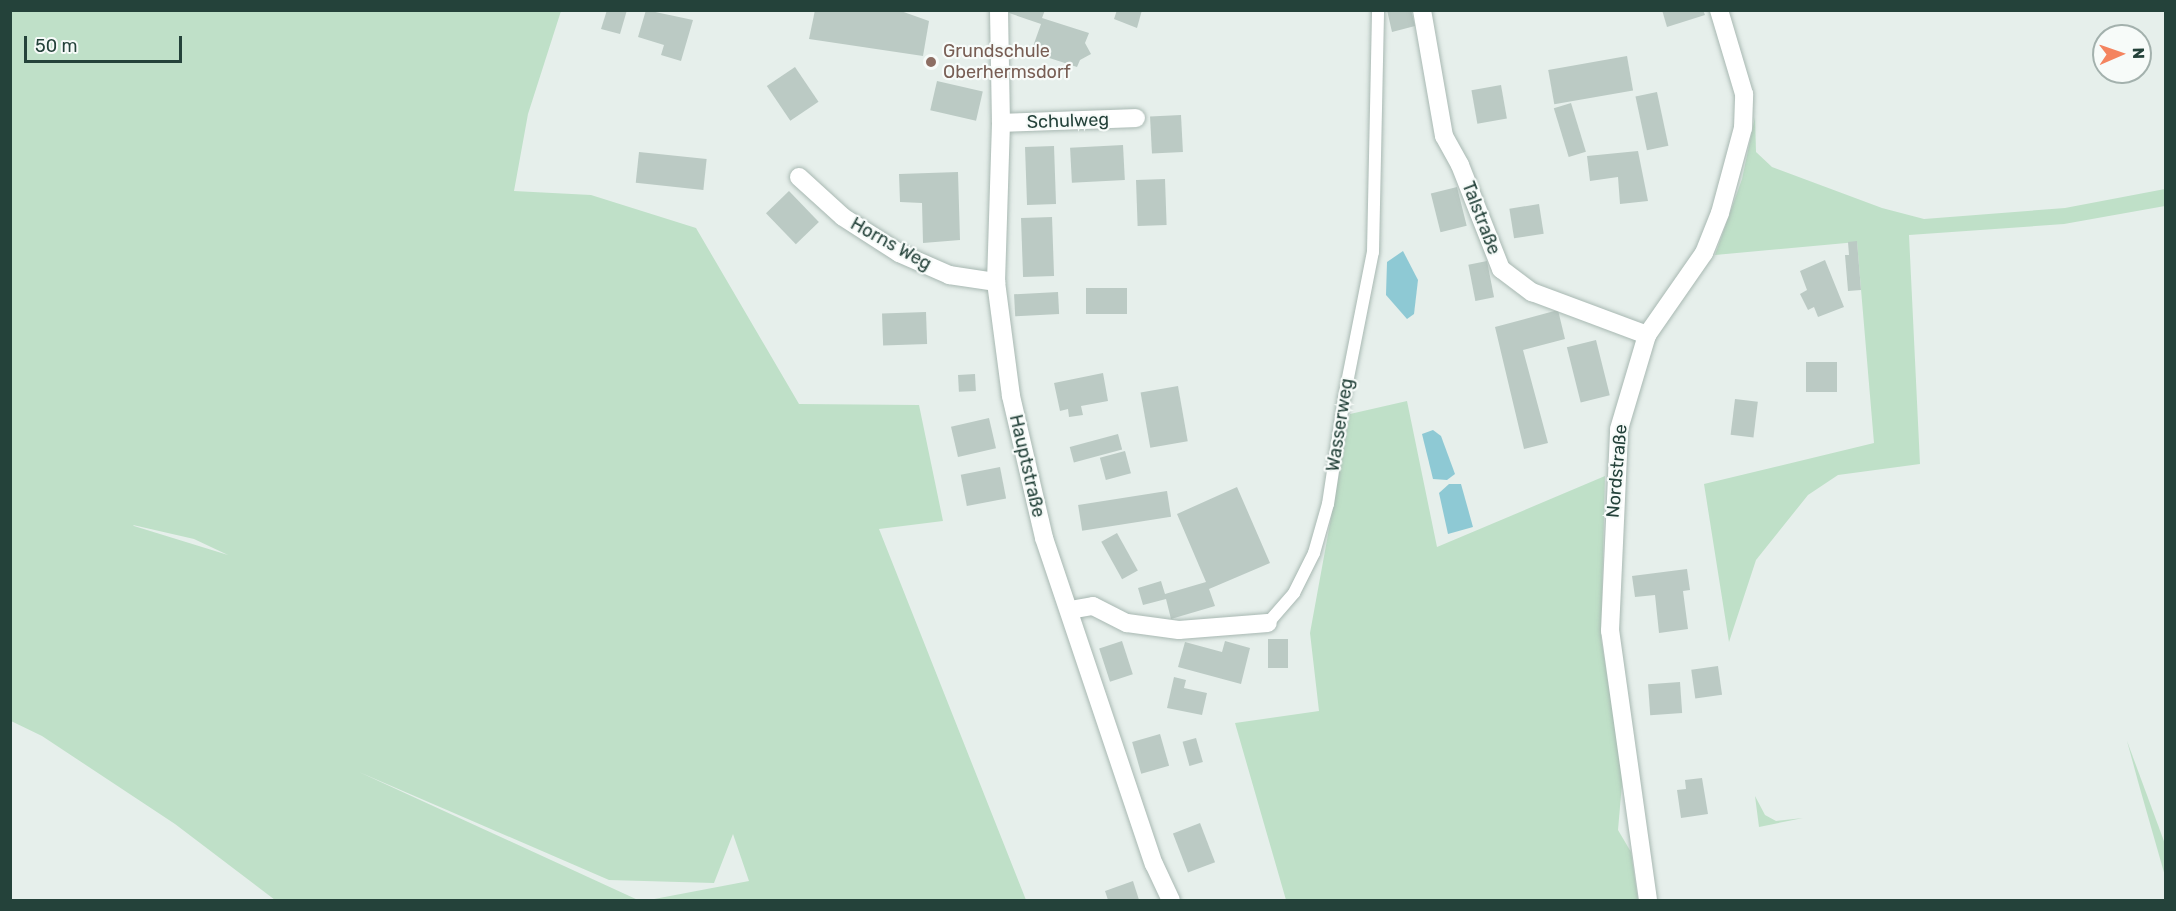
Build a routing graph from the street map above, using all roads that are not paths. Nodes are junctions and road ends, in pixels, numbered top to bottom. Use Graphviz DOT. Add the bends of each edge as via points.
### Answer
graph roads {
  1 [pos="999,10"];
  2 [pos="1378,10"];
  3 [pos="1422,10"];
  4 [pos="1719,10"];
  5 [pos="1136,118"];
  6 [pos="1001,123"];
  7 [pos="800,177"];
  8 [pos="996,282"];
  9 [pos="1647,335"];
  10 [pos="1070,610"];
  11 [pos="1268,623"];
  12 [pos="1171,900"];
  13 [pos="1647,900"];
  1 -- 6 [label="street, Hauptstraße"];
  2 -- 11 [label="lane, Wasserweg" via="1373,252 1328,504 1314,553 1289,600"];
  3 -- 9 [label="street, Talstraße" via="1444,136 1460,165 1501,269 1532,292"];
  4 -- 9 [label="street, Nordstraße" via="1744,94 1743,128 1704,253"];
  5 -- 6 [label="street, Schulweg"];
  6 -- 8 [label="street, Hauptstraße"];
  7 -- 8 [label="street, Horns Weg" via="843,217 899,253 949,275"];
  8 -- 10 [label="street, Hauptstraße" via="1018,429 1044,538"];
  9 -- 13 [label="street, Nordstraße" via="1619,429 1610,601 1610,631"];
  10 -- 11 [label="street, Wasserweg" via="1093,606 1127,623 1179,630"];
  10 -- 12 [label="street, Hauptstraße" via="1154,864"];
}
